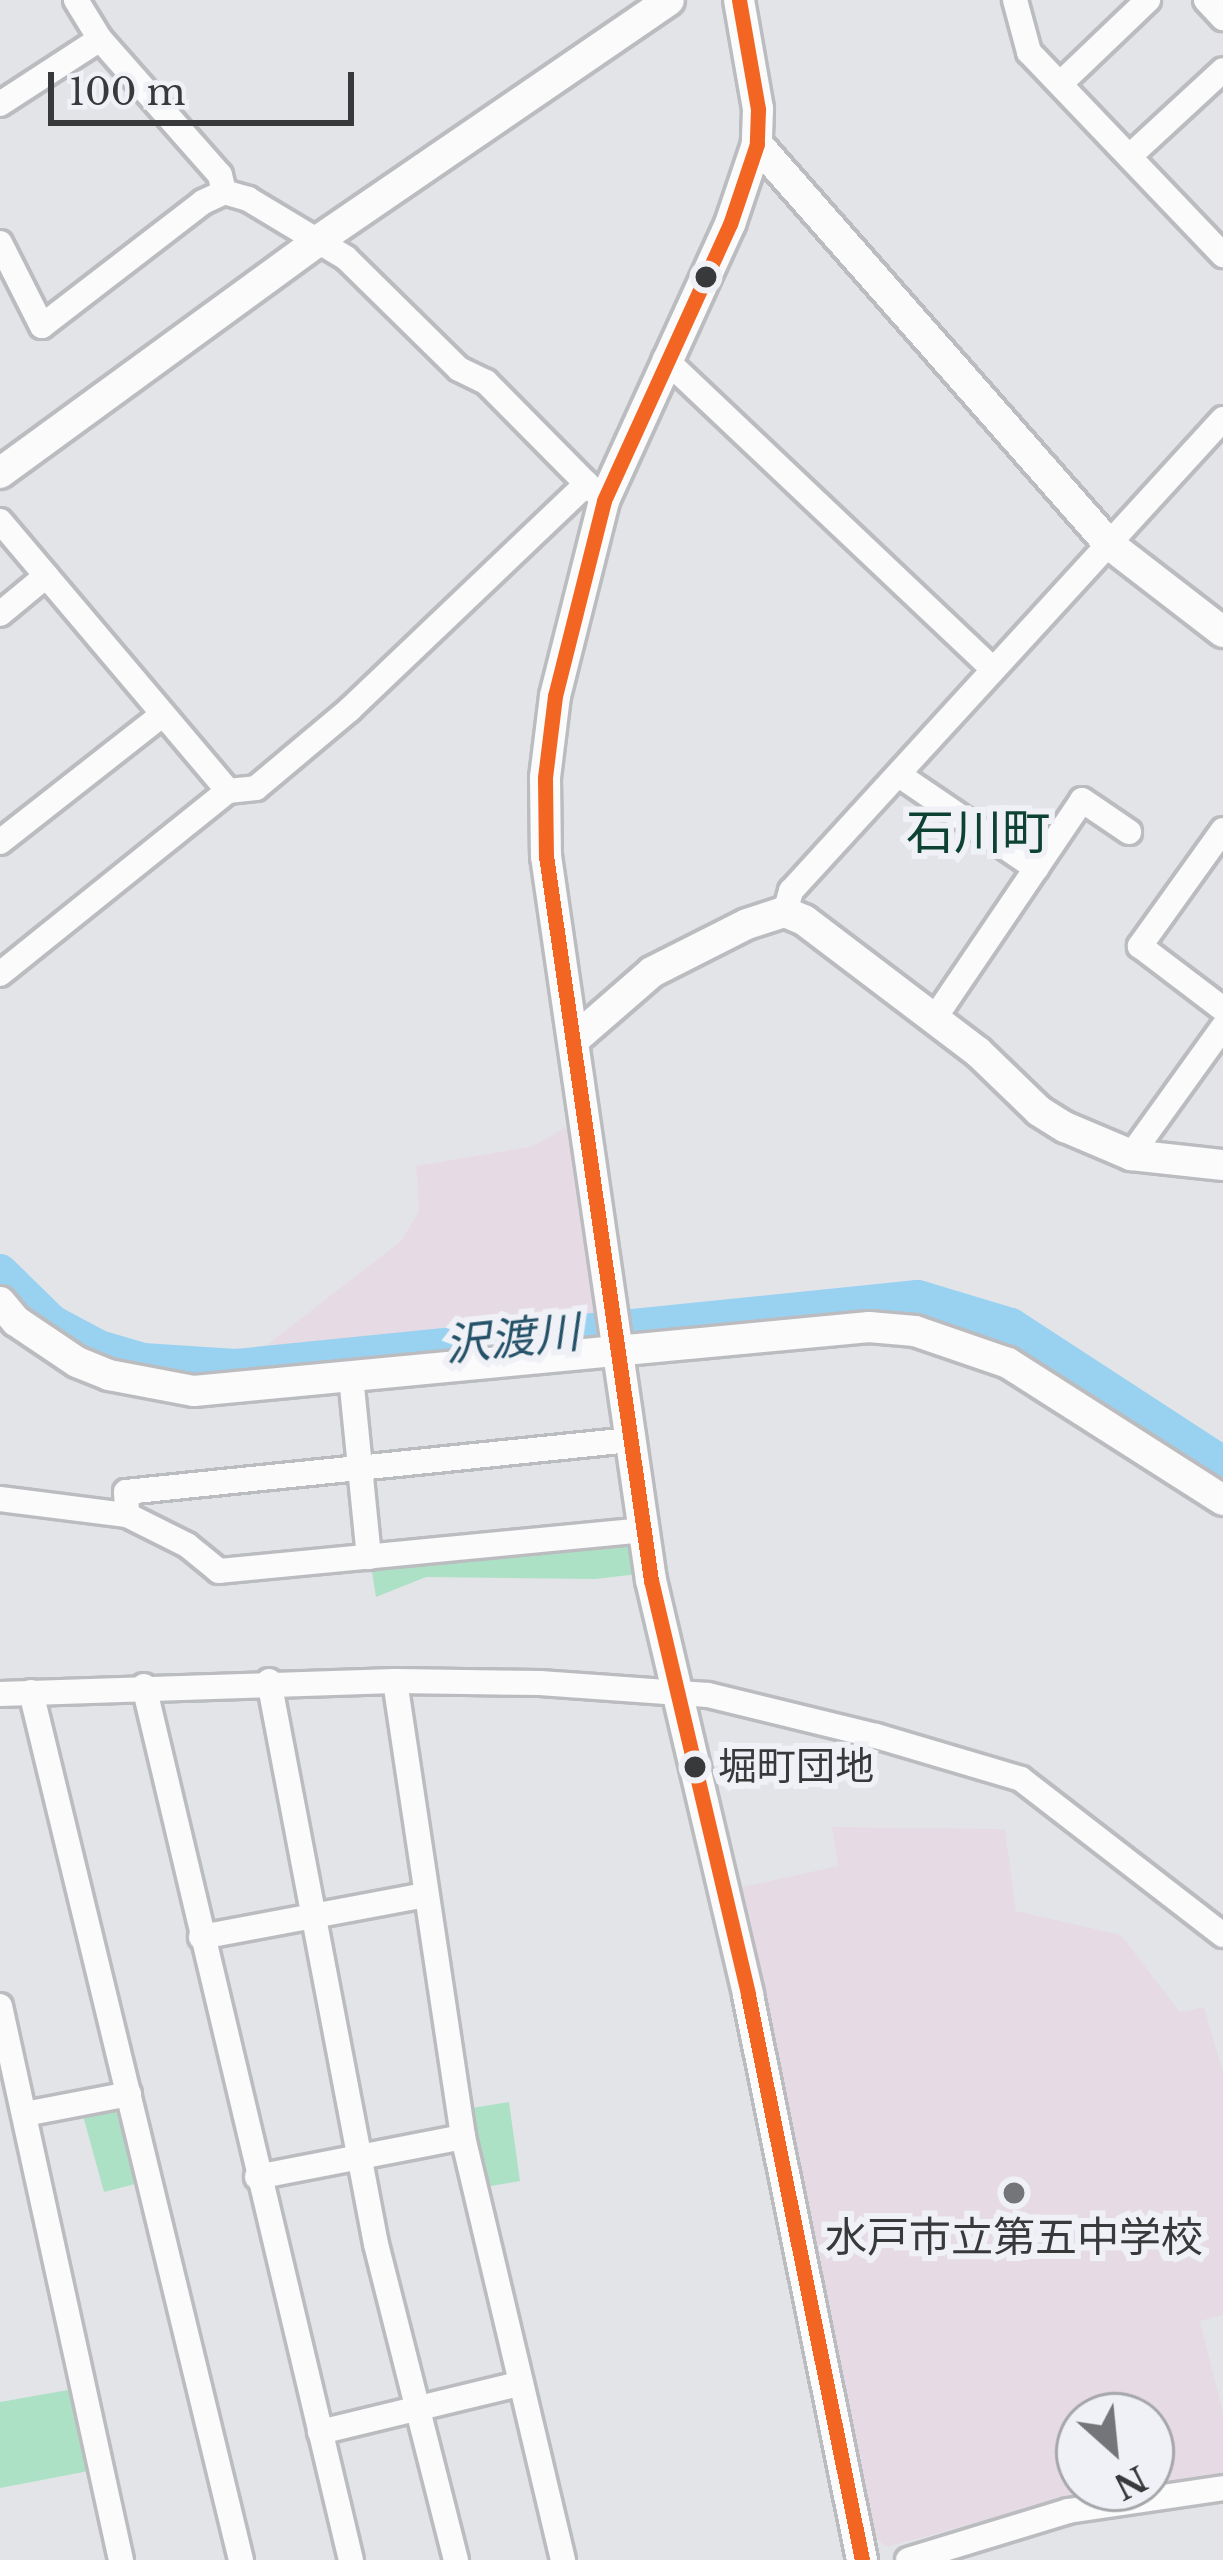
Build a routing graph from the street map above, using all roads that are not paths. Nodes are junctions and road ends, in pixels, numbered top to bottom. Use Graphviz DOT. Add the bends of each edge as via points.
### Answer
graph roads {
  1 [pos="76,0"];
  2 [pos="668,0"];
  3 [pos="739,0"];
  4 [pos="1015,0"];
  5 [pos="1148,0"];
  6 [pos="1206,0"];
  7 [pos="1223,18"];
  8 [pos="100,39"];
  9 [pos="1223,70"];
  10 [pos="1060,83"];
  11 [pos="0,104"];
  12 [pos="757,144"];
  13 [pos="1131,155"];
  14 [pos="224,192"];
  15 [pos="319,240"];
  16 [pos="0,243"];
  17 [pos="1223,255"];
  18 [pos="665,358"];
  19 [pos="1223,419"];
  20 [pos="0,473"];
  21 [pos="596,492"];
  22 [pos="0,521"];
  23 [pos="1109,544"];
  24 [pos="46,576"];
  25 [pos="0,614"];
  26 [pos="1223,632"];
  27 [pos="993,669"];
  28 [pos="163,714"];
  29 [pos="899,776"];
  30 [pos="228,791"];
  31 [pos="1223,830"];
  32 [pos="1129,832"];
  33 [pos="0,842"];
  34 [pos="1036,868"];
  35 [pos="785,912"];
  36 [pos="0,974"];
  37 [pos="1223,1009"];
  38 [pos="934,1019"];
  39 [pos="1223,1027"];
  40 [pos="574,1040"];
  41 [pos="1131,1154"];
  42 [pos="1223,1165"];
  43 [pos="0,1303"];
  44 [pos="619,1335"];
  45 [pos="351,1377"];
  46 [pos="630,1440"];
  47 [pos="360,1468"];
  48 [pos="0,1499"];
  49 [pos="1223,1500"];
  50 [pos="127,1515"];
  51 [pos="643,1530"];
  52 [pos="369,1557"];
  53 [pos="269,1681"];
  54 [pos="394,1681"];
  55 [pos="144,1686"];
  56 [pos="31,1692"];
  57 [pos="681,1693"];
  58 [pos="0,1694"];
  59 [pos="426,1895"];
  60 [pos="313,1915"];
  61 [pos="1223,1935"];
  62 [pos="201,1937"];
  63 [pos="0,2006"];
  64 [pos="129,2095"];
  65 [pos="25,2114"];
  66 [pos="463,2137"];
  67 [pos="360,2157"];
  68 [pos="257,2177"];
  69 [pos="519,2384"];
  70 [pos="418,2410"];
  71 [pos="320,2432"];
  72 [pos="1223,2488"];
  73 [pos="946,2554"];
  74 [pos="121,2560"];
  75 [pos="241,2560"];
  76 [pos="351,2560"];
  77 [pos="456,2560"];
  78 [pos="563,2560"];
  79 [pos="862,2560"];
  80 [pos="908,2560"];
  1 -- 8 [label="street"];
  2 -- 15 [label="street"];
  3 -- 12 [label="street"];
  4 -- 10 [label="street" via="1029,52"];
  5 -- 10 [label="street"];
  6 -- 7 [label="street"];
  8 -- 11 [label="street"];
  8 -- 14 [label="street" via="186,132"];
  9 -- 13 [label="street"];
  10 -- 13 [label="street"];
  12 -- 18 [label="street" via="730,224"];
  12 -- 23 [label="street"];
  13 -- 17 [label="street"];
  14 -- 15 [label="street"];
  14 -- 16 [label="street" via="42,326"];
  15 -- 20 [label="street"];
  15 -- 21 [label="street" via="459,369 487,382"];
  18 -- 21 [label="street"];
  18 -- 27 [label="street"];
  19 -- 23 [label="street"];
  21 -- 30 [label="street" via="256,788"];
  21 -- 40 [label="street" via="544,778 546,856"];
  22 -- 24 [label="street"];
  23 -- 26 [label="street"];
  23 -- 27 [label="street"];
  24 -- 25 [label="street"];
  24 -- 28 [label="street"];
  27 -- 29 [label="street"];
  28 -- 30 [label="street"];
  28 -- 33 [label="street"];
  29 -- 34 [label="street"];
  29 -- 35 [label="street" via="791,891"];
  30 -- 36 [label="street"];
  31 -- 37 [label="street" via="1140,946"];
  32 -- 34 [label="street" via="1082,800"];
  34 -- 38 [label="street"];
  35 -- 38 [label="street"];
  35 -- 40 [label="street" via="652,972"];
  38 -- 41 [label="street" via="1039,1111"];
  39 -- 41 [label="street"];
  40 -- 44 [label="street"];
  41 -- 42 [label="street"];
  43 -- 45 [label="street" via="77,1362 149,1385 194,1391"];
  44 -- 45 [label="street"];
  44 -- 46 [label="street"];
  44 -- 49 [label="street" via="915,1331 1008,1363"];
  45 -- 47 [label="street"];
  46 -- 47 [label="street"];
  46 -- 51 [label="street"];
  47 -- 50 [label="street" via="126,1492"];
  47 -- 52 [label="street"];
  48 -- 50 [label="street"];
  50 -- 52 [label="street" via="219,1571"];
  51 -- 52 [label="street"];
  51 -- 57 [label="street"];
  53 -- 54 [label="street"];
  53 -- 55 [label="street"];
  53 -- 60 [label="street"];
  54 -- 57 [label="street"];
  54 -- 59 [label="street"];
  55 -- 56 [label="street"];
  55 -- 62 [label="street"];
  56 -- 58 [label="street"];
  56 -- 64 [label="street"];
  57 -- 61 [label="street" via="875,1736 1021,1780"];
  57 -- 79 [label="street"];
  59 -- 60 [label="street"];
  59 -- 66 [label="street"];
  60 -- 62 [label="street"];
  60 -- 67 [label="street"];
  62 -- 68 [label="street"];
  63 -- 65 [label="street"];
  64 -- 65 [label="street"];
  64 -- 75 [label="street"];
  65 -- 74 [label="street"];
  66 -- 67 [label="street"];
  66 -- 69 [label="street"];
  67 -- 68 [label="street"];
  67 -- 70 [label="street"];
  68 -- 71 [label="street"];
  69 -- 70 [label="street"];
  69 -- 78 [label="street"];
  70 -- 71 [label="street"];
  70 -- 77 [label="street"];
  71 -- 76 [label="street"];
  72 -- 73 [label="street" via="1067,2510"];
  73 -- 80 [label="street"];
}
